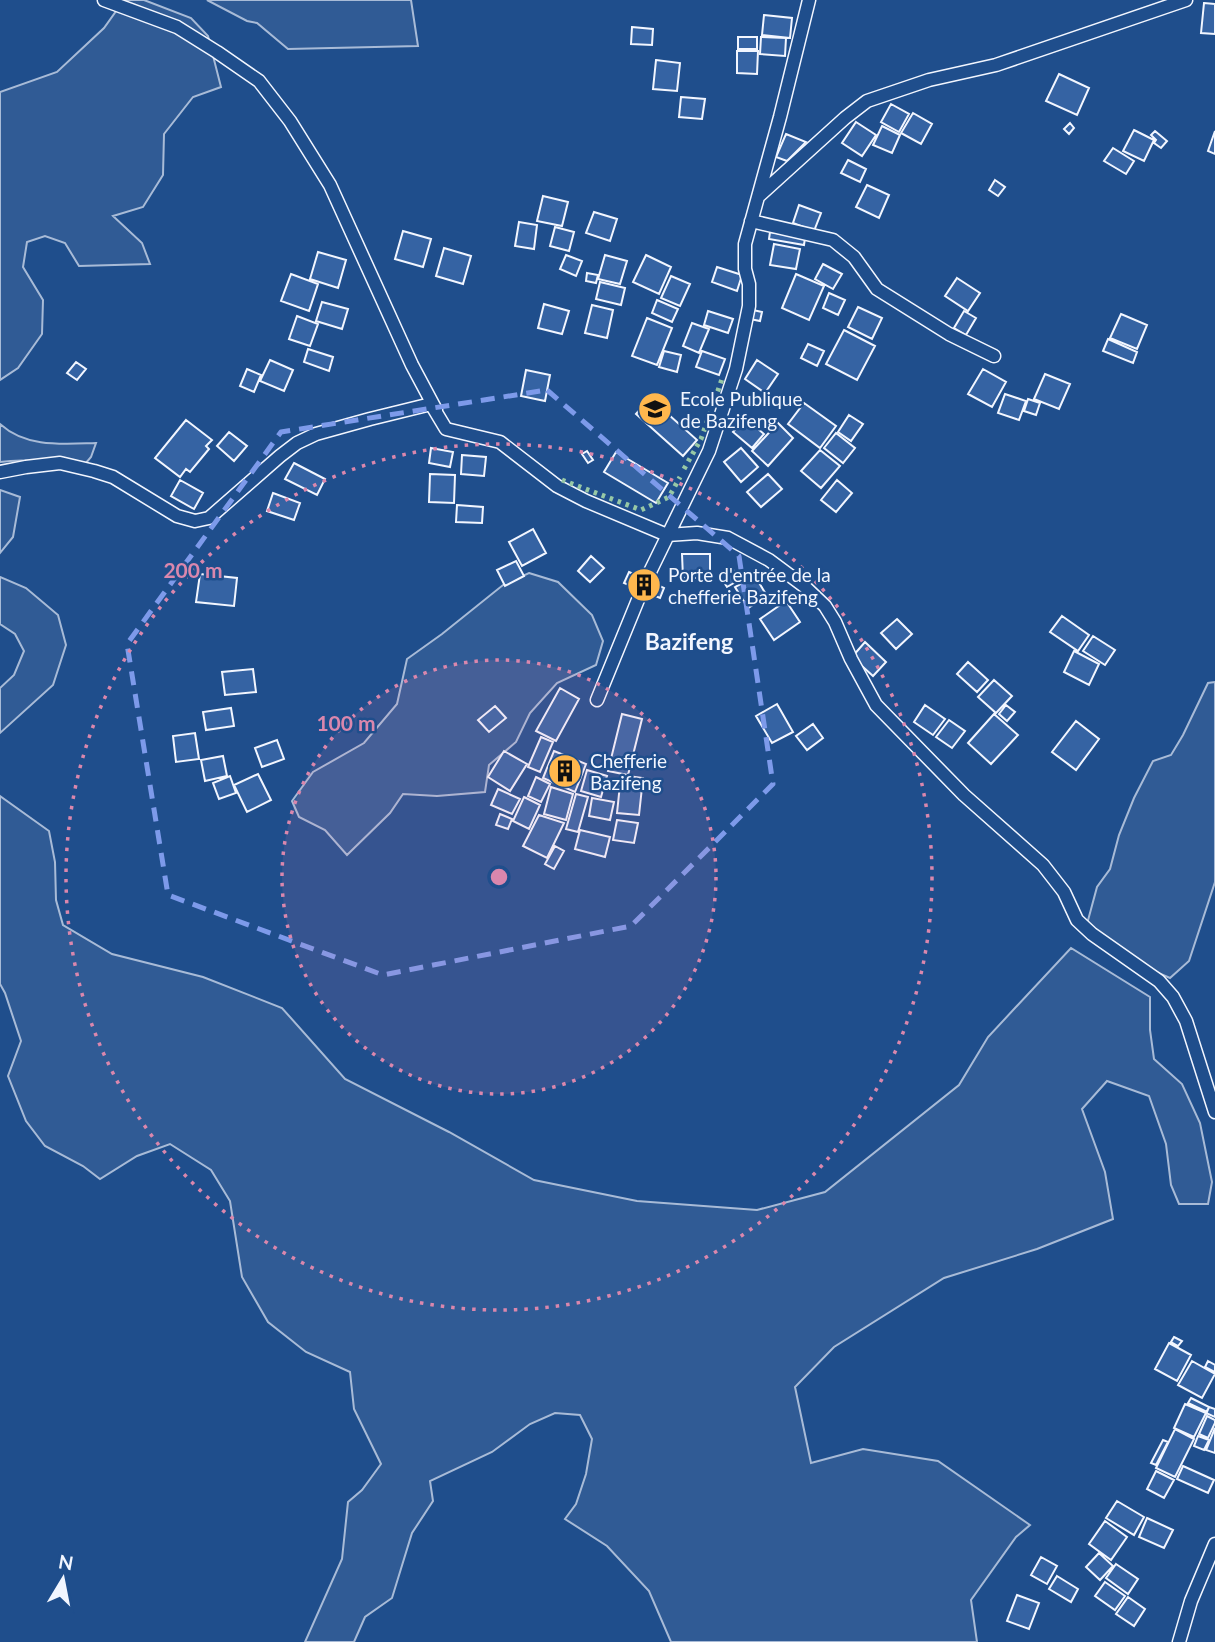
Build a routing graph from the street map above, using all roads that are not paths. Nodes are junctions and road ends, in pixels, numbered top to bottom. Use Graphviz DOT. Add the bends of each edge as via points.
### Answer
graph roads {
  1 [pos="104,0"];
  2 [pos="808,0"];
  3 [pos="1186,0"];
  4 [pos="760,195"];
  5 [pos="751,221"];
  6 [pos="994,356"];
  7 [pos="446,429"];
  8 [pos="0,472"];
  9 [pos="667,535"];
  10 [pos="597,700"];
  11 [pos="1215,1112"];
  12 [pos="1215,1544"];
  13 [pos="1179,1642"];
  1 -- 7 [label="street" via="177,27 216,52 258,81 290,121 330,185"];
  2 -- 4 [label="street"];
  3 -- 4 [label="street" via="996,65 929,80 867,101"];
  4 -- 5 [label="street"];
  5 -- 6 [label="street" via="833,240 854,257 877,289"];
  5 -- 9 [label="street" via="745,244 749,306 736,369 709,451"];
  7 -- 8 [label="street" via="431,404 316,434 280,456 209,518 195,521 177,516 113,477 94,471 60,463"];
  7 -- 9 [label="street" via="500,442 557,486"];
  9 -- 10 [label="street"];
  9 -- 11 [label="street" via="727,538 769,561 825,606 876,705 1043,865 1064,892 1077,920 1159,981 1173,997 1186,1021"];
  12 -- 13 [label="street"];
}
